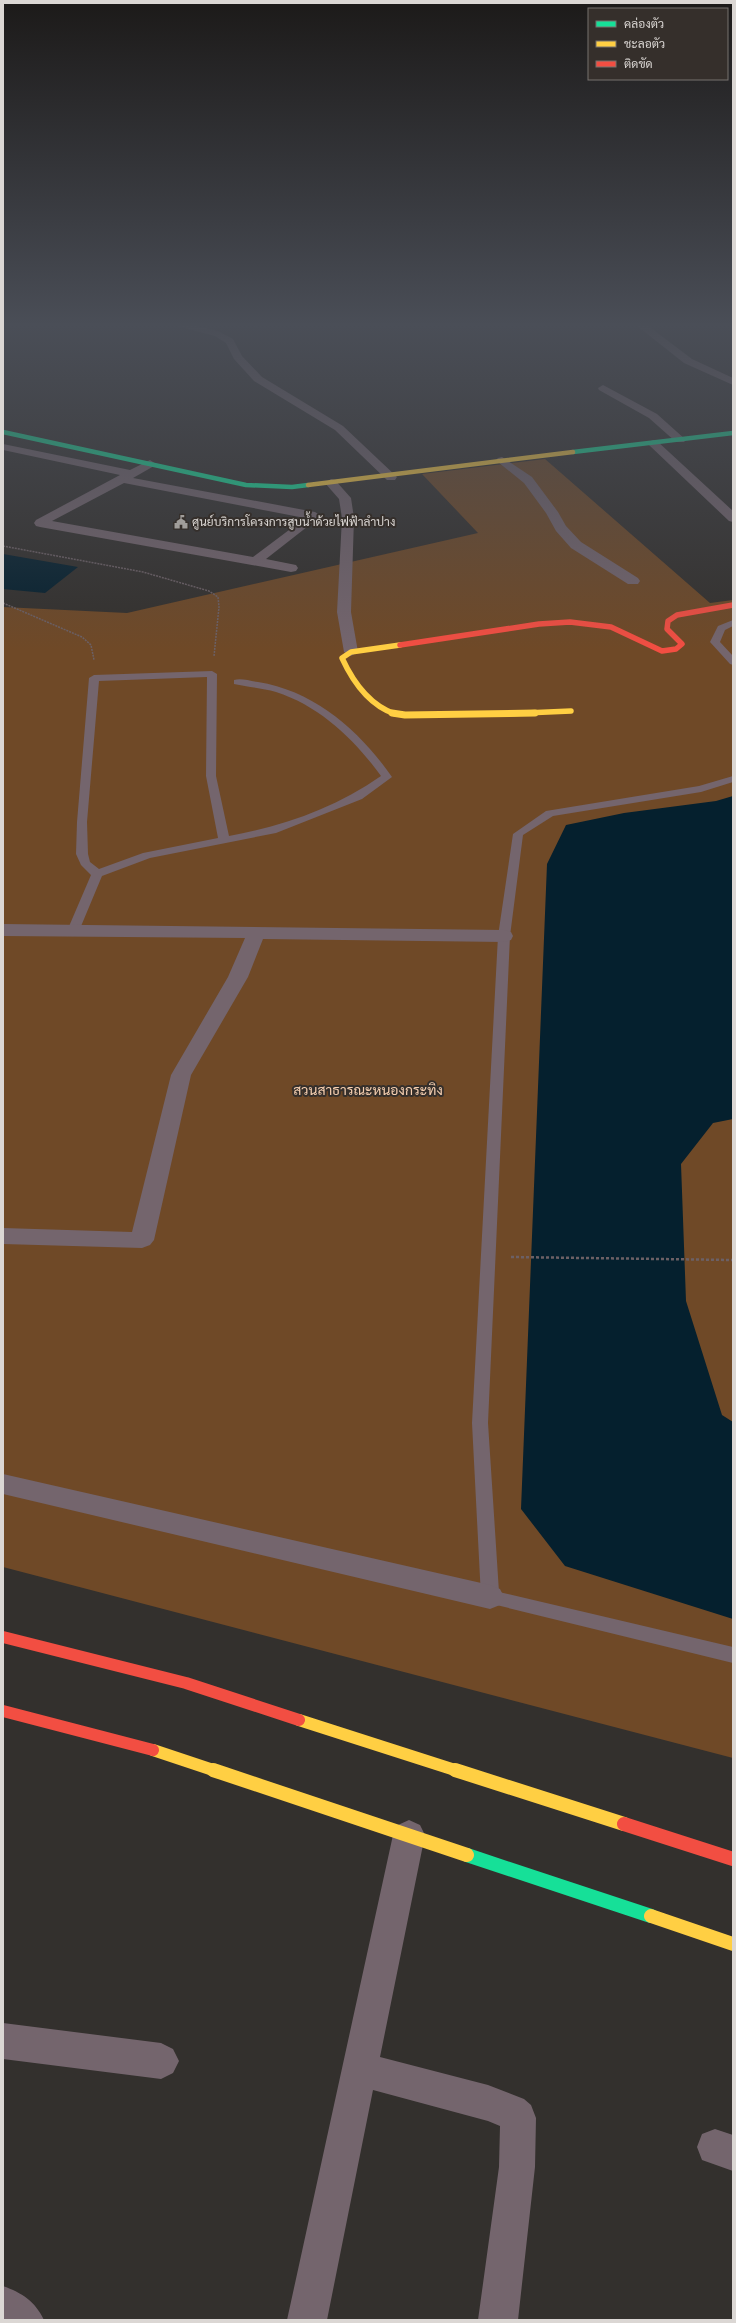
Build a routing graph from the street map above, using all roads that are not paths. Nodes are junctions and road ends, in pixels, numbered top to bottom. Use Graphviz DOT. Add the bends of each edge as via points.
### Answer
graph roads {
  1 [pos="9,433"];
  2 [pos="345,433"];
  3 [pos="673,433"];
  4 [pos="730,433"];
  5 [pos="680,440"];
  6 [pos="654,443"];
  7 [pos="3,447"];
  8 [pos="502,460"];
  9 [pos="150,464"];
  10 [pos="126,476"];
  11 [pos="391,477"];
  12 [pos="331,483"];
  13 [pos="733,518"];
  14 [pos="256,561"];
  15 [pos="291,568"];
  16 [pos="632,581"];
  17 [pos="733,605"];
  18 [pos="733,623"];
  19 [pos="351,652"];
  20 [pos="733,662"];
  21 [pos="237,682"];
  22 [pos="571,711"];
  23 [pos="733,779"];
  24 [pos="224,840"];
  25 [pos="97,874"];
  26 [pos="3,930"];
  27 [pos="73,931"];
  28 [pos="256,934"];
  29 [pos="504,936"];
  30 [pos="3,1236"];
  31 [pos="3,1484"];
  32 [pos="490,1597"];
  33 [pos="3,1638"];
  34 [pos="733,1655"];
  35 [pos="3,1711"];
  36 [pos="409,1835"];
  37 [pos="733,1859"];
  38 [pos="733,1944"];
  39 [pos="3,2040"];
  40 [pos="161,2062"];
  41 [pos="360,2069"];
  42 [pos="3,2305"];
  43 [pos="24,2320"];
  44 [pos="307,2320"];
  45 [pos="498,2320"];
  1 -- 9 [label="street"];
  2 -- 11 [label="street"];
  3 -- 5 [label="street"];
  4 -- 5 [label="street"];
  5 -- 6 [label="street"];
  6 -- 8 [label="street"];
  6 -- 13 [label="street"];
  7 -- 10 [label="street"];
  8 -- 11 [label="street"];
  8 -- 16 [label="street" via="528,480 552,512 560,528 576,545"];
  9 -- 10 [label="street"];
  9 -- 12 [label="street" via="246,485 292,487"];
  10 -- 14 [label="street" via="315,516"];
  10 -- 14 [label="street" via="40,523"];
  11 -- 12 [label="street"];
  12 -- 19 [label="street" via="345,498 348,518 344,612"];
  14 -- 15 [label="street"];
  17 -- 19 [label="street" via="677,615 668,621 667,629 682,644 679,648 667,651 656,650 632,635 610,626 580,620"];
  18 -- 20 [label="lane" via="721,628 715,642"];
  19 -- 22 [label="street" via="342,658 362,692 379,707 393,714 497,715"];
  21 -- 24 [label="lane" via="284,691 324,712 374,758 387,777 358,797 304,820 272,831"];
  23 -- 29 [label="lane" via="701,789 550,813 518,834"];
  24 -- 25 [label="lane" via="147,855"];
  24 -- 25 [label="lane" via="211,776 212,674 94,678 82,822 82,854 86,863"];
  25 -- 27 [label="lane"];
  26 -- 27 [label="street"];
  27 -- 28 [label="street"];
  28 -- 29 [label="street"];
  28 -- 30 [label="street" via="238,977 181,1075 142,1240"];
  29 -- 32 [label="lane" via="480,1423"];
  31 -- 32 [label="street"];
  32 -- 34 [label="lane"];
  33 -- 37 [label="street" via="186,1683"];
  35 -- 36 [label="street" via="155,1750"];
  36 -- 38 [label="street"];
  36 -- 41 [label="street"];
  39 -- 40 [label="street"];
  41 -- 44 [label="street"];
  41 -- 45 [label="street" via="488,2103 511,2112 518,2118 517,2167"];
  42 -- 43 [label="street"];
}
